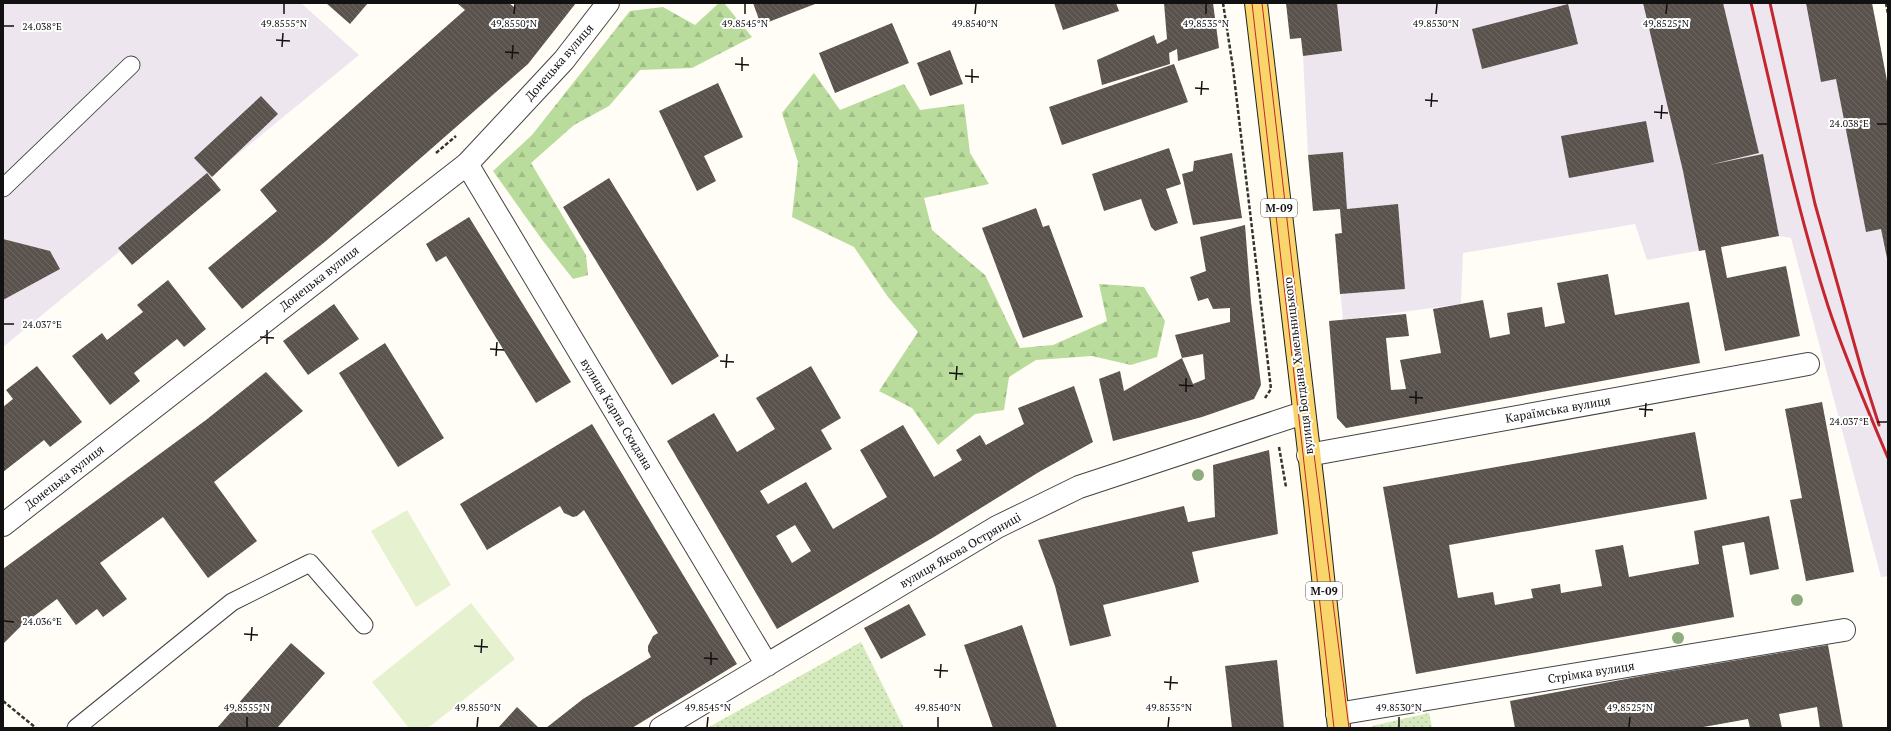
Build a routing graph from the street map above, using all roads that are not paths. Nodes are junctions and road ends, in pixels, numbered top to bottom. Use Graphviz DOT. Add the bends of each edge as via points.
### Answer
graph roads {
  1 [pos="608,3"];
  2 [pos="1256,3"];
  3 [pos="131,65"];
  4 [pos="467,164"];
  5 [pos="3,188"];
  6 [pos="1808,364"];
  7 [pos="1303,413"];
  8 [pos="1308,455"];
  9 [pos="3,524"];
  10 [pos="364,625"];
  11 [pos="1844,630"];
  12 [pos="767,665"];
  13 [pos="1338,721"];
  14 [pos="76,728"];
  15 [pos="661,728"];
  1 -- 4 [label="street, Донецька вулиця" via="564,60"];
  2 -- 7 [label="main road, вулиця Богдана Хмельницького / М-09"];
  3 -- 5 [label="lane"];
  4 -- 9 [label="street, Донецька вулиця"];
  4 -- 12 [label="street, вулиця Карпа Скидана"];
  6 -- 8 [label="street, Караїмська вулиця"];
  7 -- 8 [label="main road, вулиця Богдана Хмельницького / М-09"];
  7 -- 12 [label="street, вулиця Якова Остряниці" via="1079,486 997,527"];
  8 -- 13 [label="main road, вулиця Богдана Хмельницького / М-09"];
  10 -- 14 [label="lane" via="310,563 232,602"];
  11 -- 13 [label="street, Стрімка вулиця"];
  12 -- 15 [label="street, вулиця Якова Остряниці"];
}
